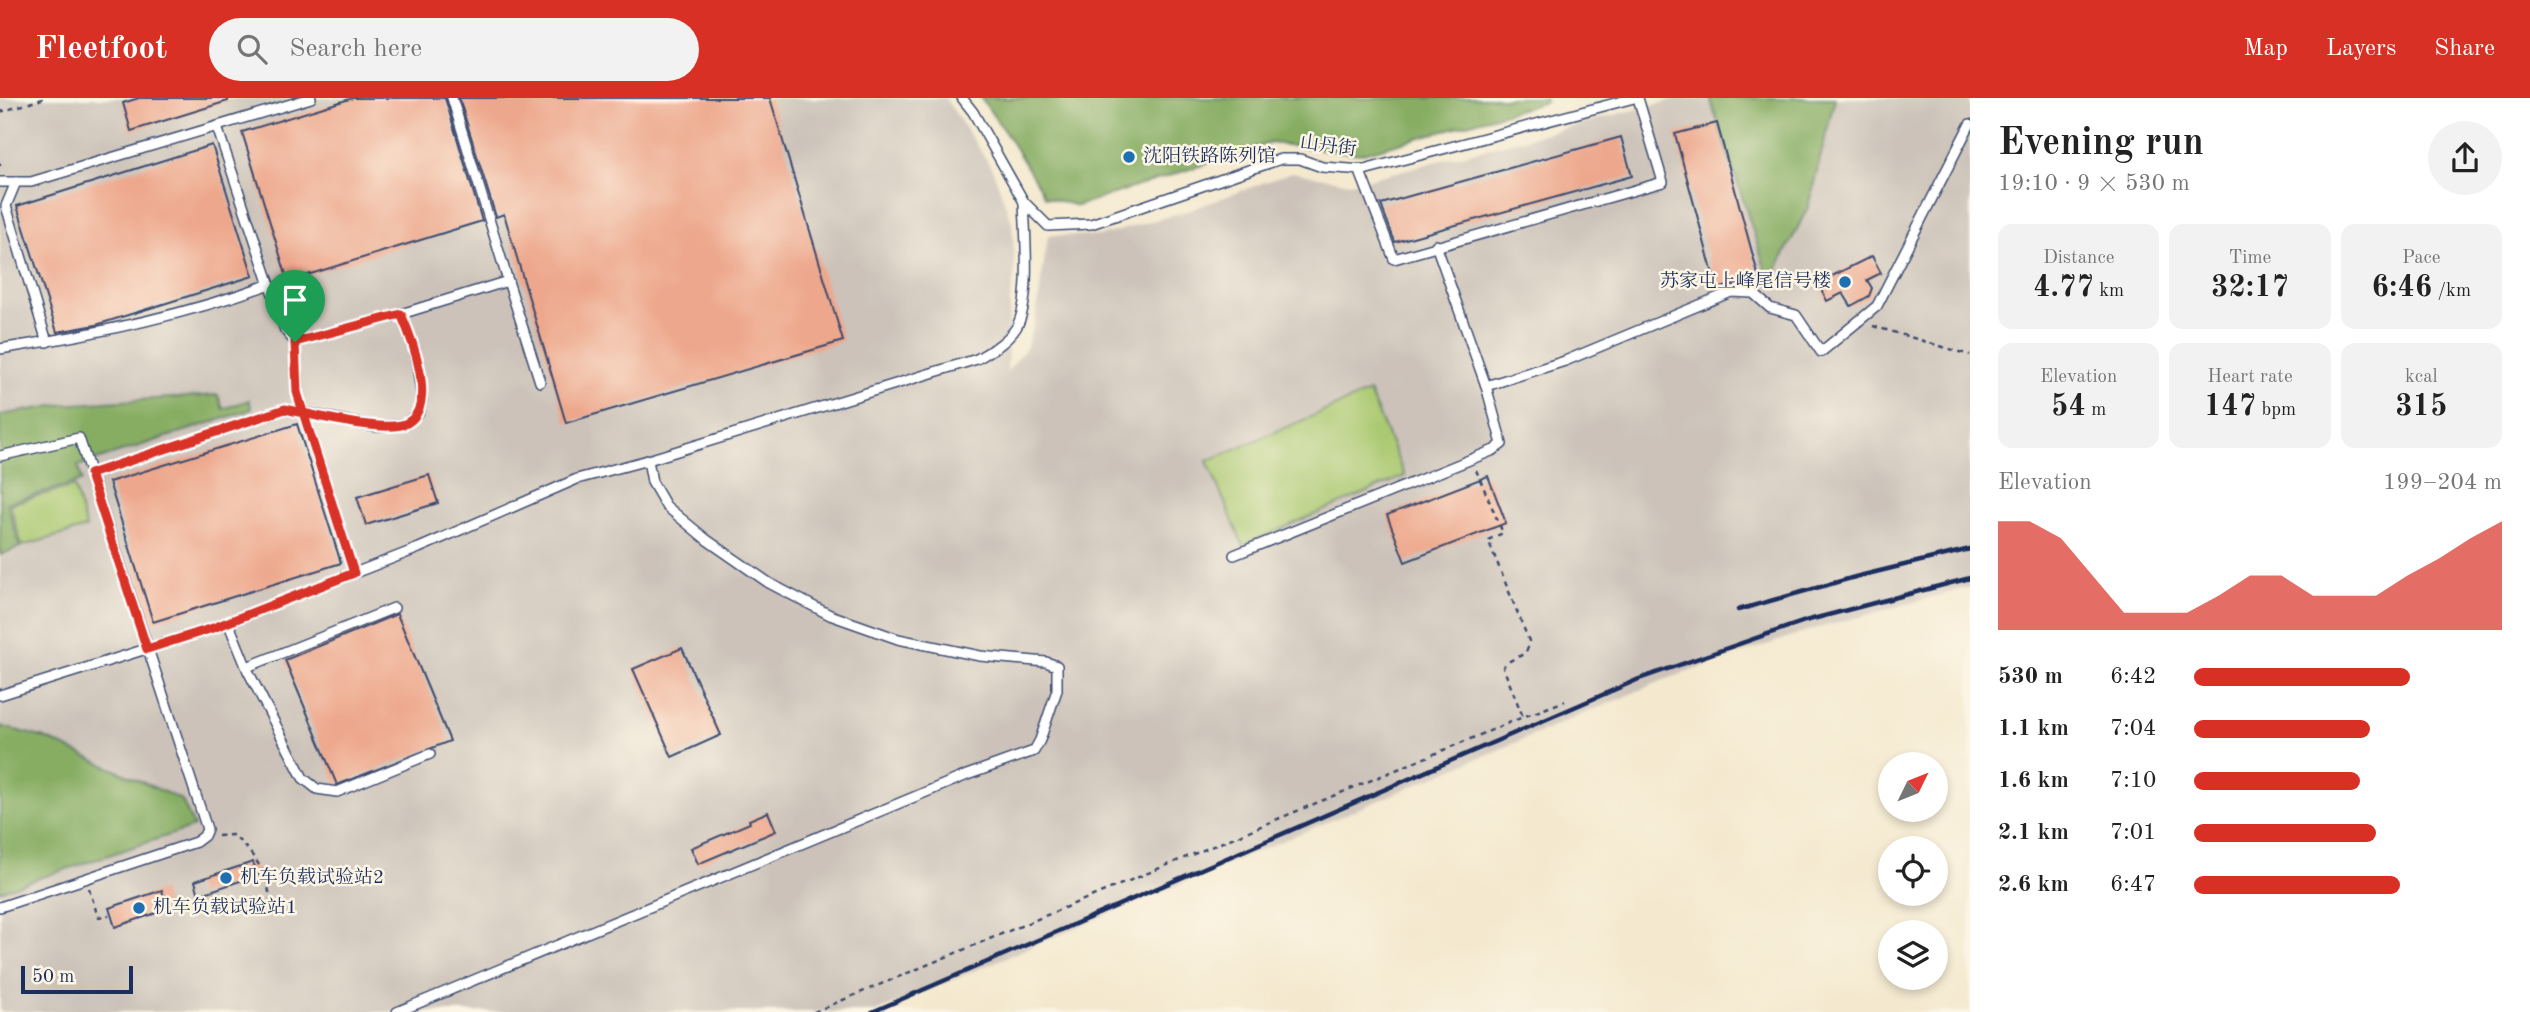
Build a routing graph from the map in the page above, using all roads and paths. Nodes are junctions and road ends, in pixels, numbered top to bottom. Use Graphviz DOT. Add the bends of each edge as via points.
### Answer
graph roads {
  1 [pos="46,98"];
  2 [pos="311,98"];
  3 [pos="452,98"];
  4 [pos="962,98"];
  5 [pos="1636,98"];
  6 [pos="0,112"];
  7 [pos="1970,124"];
  8 [pos="217,127"];
  9 [pos="1359,169"];
  10 [pos="0,182"];
  11 [pos="16,182"];
  12 [pos="1024,202"];
  13 [pos="1436,245"];
  14 [pos="508,281"];
  15 [pos="270,284"];
  16 [pos="401,314"];
  17 [pos="1860,320"];
  18 [pos="47,342"];
  19 [pos="295,342"];
  20 [pos="0,349"];
  21 [pos="1970,355"];
  22 [pos="540,382"];
  23 [pos="1486,386"];
  24 [pos="303,412"];
  25 [pos="0,456"];
  26 [pos="648,460"];
  27 [pos="1472,460"];
  28 [pos="90,474"];
  29 [pos="1234,555"];
  30 [pos="354,573"];
  31 [pos="394,608"];
  32 [pos="228,622"];
  33 [pos="147,649"];
  34 [pos="247,667"];
  35 [pos="0,695"];
  36 [pos="1565,701"];
  37 [pos="1523,717"];
  38 [pos="430,754"];
  39 [pos="204,836"];
  40 [pos="87,878"];
  41 [pos="270,899"];
  42 [pos="0,907"];
  43 [pos="108,915"];
  44 [pos="397,1012"];
  45 [pos="814,1012"];
  1 -- 6 [label="path"];
  2 -- 8 [label="lane"];
  3 -- 14 [label="lane"];
  4 -- 12 [label="lane, 山丹街"];
  5 -- 9 [label="lane, 山丹街"];
  5 -- 13 [label="lane" via="1663,181"];
  7 -- 17 [label="lane" via="1877,306"];
  8 -- 11 [label="lane" via="31,182"];
  8 -- 15 [label="lane"];
  9 -- 12 [label="lane, 山丹街" via="1280,159 1091,224 1048,226"];
  9 -- 13 [label="lane" via="1394,259"];
  10 -- 11 [label="lane"];
  11 -- 18 [label="lane" via="6,206"];
  12 -- 26 [label="lane" via="1027,284 1017,327 1002,345 977,359"];
  13 -- 23 [label="lane"];
  14 -- 16 [label="lane"];
  14 -- 22 [label="lane"];
  15 -- 18 [label="lane" via="236,297"];
  15 -- 19 [label="lane" via="285,330"];
  16 -- 19 [label="lane"];
  16 -- 24 [label="lane" via="415,350 422,398 419,412 406,424 377,427"];
  17 -- 21 [label="path"];
  17 -- 23 [label="lane" via="1821,352 1796,315 1770,308 1753,293 1731,292 1565,361"];
  18 -- 20 [label="lane"];
  19 -- 24 [label="path" via="297,392"];
  23 -- 27 [label="lane" via="1502,444"];
  24 -- 28 [label="lane" via="285,409"];
  24 -- 30 [label="lane"];
  25 -- 28 [label="lane" via="79,438"];
  26 -- 30 [label="lane" via="577,479"];
  26 -- 44 [label="lane" via="652,482 666,506 769,583 830,615 898,639 1057,666 1057,690 1040,740 1034,751"];
  27 -- 29 [label="lane"];
  27 -- 37 [label="path" via="1503,533 1488,540 1529,641 1525,655 1503,667"];
  28 -- 33 [label="lane"];
  30 -- 32 [label="lane"];
  31 -- 34 [label="lane"];
  32 -- 33 [label="lane"];
  32 -- 34 [label="lane"];
  33 -- 35 [label="lane"];
  33 -- 39 [label="lane" via="207,829"];
  34 -- 38 [label="lane" via="303,778 317,789 337,792"];
  36 -- 37 [label="path"];
  37 -- 45 [label="path"];
  39 -- 40 [label="lane"];
  39 -- 41 [label="path" via="233,835 254,856"];
  40 -- 42 [label="lane"];
  40 -- 43 [label="path" via="97,917"];
}
